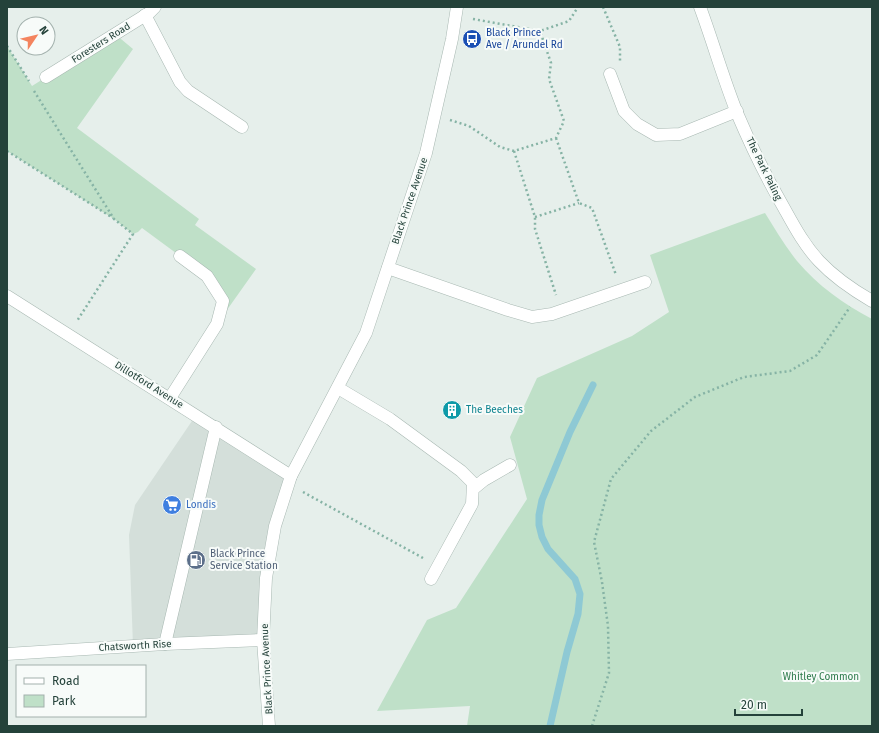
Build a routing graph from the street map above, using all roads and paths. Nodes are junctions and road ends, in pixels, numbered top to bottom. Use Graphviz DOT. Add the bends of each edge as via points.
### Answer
graph roads {
  1 [pos="155,7"];
  2 [pos="578,7"];
  3 [pos="603,7"];
  4 [pos="700,7"];
  5 [pos="457,11"];
  6 [pos="145,15"];
  7 [pos="540,31"];
  8 [pos="7,46"];
  9 [pos="610,74"];
  10 [pos="46,77"];
  11 [pos="737,111"];
  12 [pos="434,114"];
  13 [pos="242,127"];
  14 [pos="556,138"];
  15 [pos="7,151"];
  16 [pos="514,151"];
  17 [pos="579,203"];
  18 [pos="535,218"];
  19 [pos="114,219"];
  20 [pos="180,256"];
  21 [pos="388,268"];
  22 [pos="645,282"];
  23 [pos="622,290"];
  24 [pos="860,294"];
  25 [pos="7,296"];
  26 [pos="872,301"];
  27 [pos="561,311"];
  28 [pos="68,334"];
  29 [pos="338,388"];
  30 [pos="170,398"];
  31 [pos="216,427"];
  32 [pos="510,465"];
  33 [pos="290,480"];
  34 [pos="473,489"];
  35 [pos="438,566"];
  36 [pos="431,579"];
  37 [pos="263,640"];
  38 [pos="165,644"];
  39 [pos="7,654"];
  40 [pos="269,726"];
  41 [pos="592,726"];
  1 -- 6 [label="street, Foresters Road"];
  2 -- 7 [label="path" via="569,21"];
  3 -- 9 [label="path" via="620,47 620,61"];
  4 -- 11 [label="street, The Park Paling"];
  5 -- 7 [label="path"];
  5 -- 12 [label="street, Black Prince Avenue"];
  6 -- 10 [label="street, Foresters Road"];
  6 -- 13 [label="street" via="180,82 188,91"];
  7 -- 14 [label="path" via="551,63 549,78 564,122"];
  8 -- 19 [label="path"];
  9 -- 11 [label="street" via="624,111 637,124 656,134 680,134"];
  11 -- 24 [label="street, The Park Paling" via="764,173 808,248 830,272"];
  12 -- 16 [label="path" via="470,126 500,148"];
  12 -- 21 [label="street, Black Prince Avenue" via="426,153"];
  14 -- 16 [label="path"];
  14 -- 17 [label="path"];
  15 -- 19 [label="path"];
  16 -- 18 [label="path"];
  17 -- 18 [label="path"];
  17 -- 23 [label="path" via="592,208"];
  18 -- 27 [label="path" via="535,229"];
  19 -- 28 [label="path" via="133,234"];
  20 -- 30 [label="street" via="207,276 223,301 217,324"];
  21 -- 27 [label="street" via="532,317"];
  21 -- 29 [label="street, Black Prince Avenue" via="366,333"];
  22 -- 23 [label="street"];
  23 -- 27 [label="street"];
  24 -- 26 [label="street, The Park Paling"];
  24 -- 41 [label="path" via="817,355 790,371 744,376 695,397 650,431 611,479 594,542 608,626 609,673"];
  25 -- 28 [label="street, Dillotford Avenue"];
  28 -- 30 [label="street, Dillotford Avenue"];
  29 -- 33 [label="street, Black Prince Avenue"];
  29 -- 34 [label="street" via="390,419 461,471 473,483"];
  30 -- 31 [label="street, Dillotford Avenue"];
  31 -- 33 [label="street, Dillotford Avenue"];
  31 -- 38 [label="street"];
  32 -- 34 [label="street"];
  33 -- 35 [label="path"];
  33 -- 37 [label="street, Black Prince Avenue" via="275,526 269,556"];
  34 -- 35 [label="street" via="472,504"];
  35 -- 36 [label="street"];
  37 -- 38 [label="street, Chatsworth Rise"];
  37 -- 40 [label="street, Black Prince Avenue"];
  38 -- 39 [label="street, Chatsworth Rise"];
}
